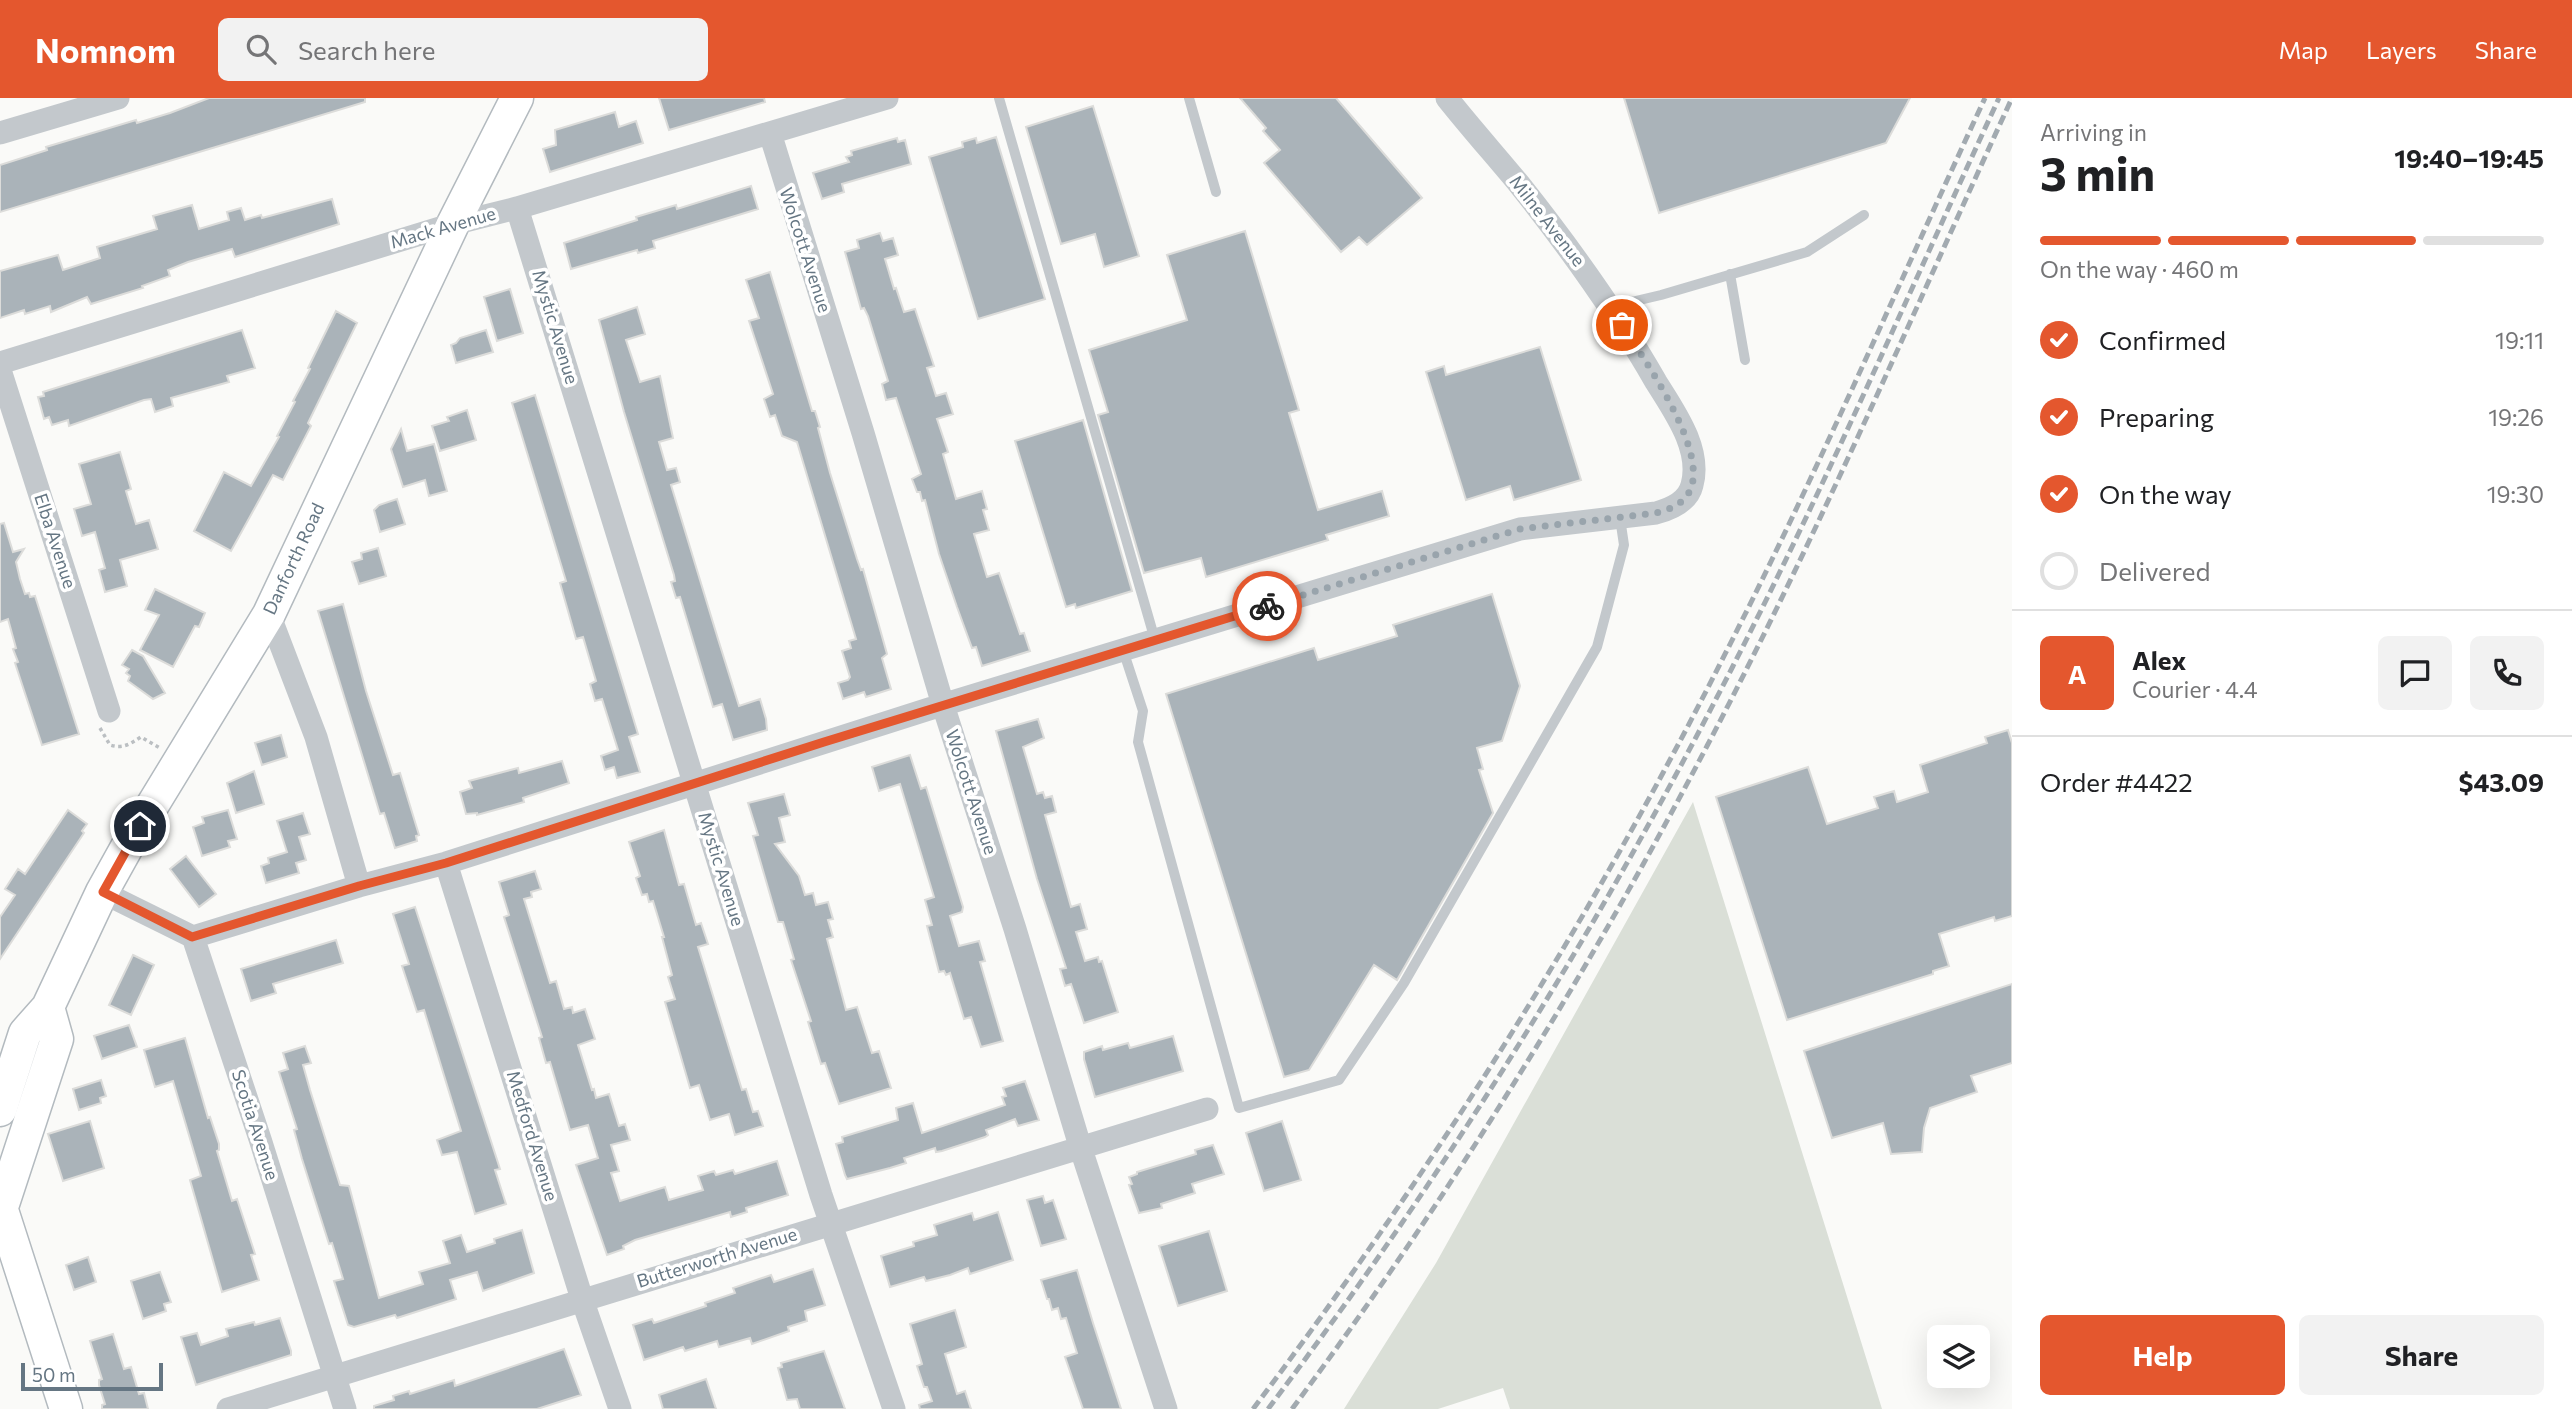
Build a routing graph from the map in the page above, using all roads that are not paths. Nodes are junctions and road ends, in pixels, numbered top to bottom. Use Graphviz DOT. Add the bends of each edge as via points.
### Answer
graph roads {
  1 [pos="517,98"];
  2 [pos="887,98"];
  3 [pos="999,98"];
  4 [pos="1189,98"];
  5 [pos="1447,98"];
  6 [pos="103,100"];
  7 [pos="0,133"];
  8 [pos="770,133"];
  9 [pos="1216,192"];
  10 [pos="517,208"];
  11 [pos="1864,215"];
  12 [pos="453,224"];
  13 [pos="1730,274"];
  14 [pos="1610,307"];
  15 [pos="1745,360"];
  16 [pos="0,363"];
  17 [pos="0,370"];
  18 [pos="1620,518"];
  19 [pos="269,614"];
  20 [pos="1155,640"];
  21 [pos="1123,650"];
  22 [pos="943,705"];
  23 [pos="105,720"];
  24 [pos="694,782"];
  25 [pos="446,863"];
  26 [pos="359,886"];
  27 [pos="103,892"];
  28 [pos="192,937"];
  29 [pos="48,1007"];
  30 [pos="1207,1109"];
  31 [pos="0,1110"];
  32 [pos="1080,1146"];
  33 [pos="0,1208"];
  34 [pos="831,1223"];
  35 [pos="582,1299"];
  36 [pos="333,1377"];
  37 [pos="66,1409"];
  38 [pos="228,1409"];
  39 [pos="345,1409"];
  40 [pos="620,1409"];
  41 [pos="894,1409"];
  42 [pos="1166,1409"];
  1 -- 12 [label="main road, Danforth Road"];
  2 -- 8 [label="street, Mack Avenue"];
  3 -- 20 [label="lane"];
  4 -- 9 [label="lane"];
  5 -- 14 [label="street, Milne Avenue"];
  6 -- 7 [label="street"];
  8 -- 10 [label="street, Mack Avenue"];
  8 -- 22 [label="street, Wolcott Avenue"];
  10 -- 12 [label="street, Mack Avenue"];
  10 -- 24 [label="street, Mystic Avenue"];
  11 -- 13 [label="lane" via="1807,252"];
  12 -- 16 [label="street, Mack Avenue"];
  12 -- 19 [label="main road, Danforth Road"];
  13 -- 14 [label="lane"];
  13 -- 15 [label="lane"];
  14 -- 18 [label="street, Milne Avenue" via="1682,426 1694,464 1692,485 1677,505"];
  17 -- 23 [label="street, Elba Avenue"];
  18 -- 20 [label="street, Milne Avenue" via="1520,529"];
  18 -- 21 [label="lane" via="1624,545 1597,647 1404,984 1339,1080 1239,1108 1138,742 1143,711"];
  19 -- 26 [label="street" via="316,737"];
  19 -- 27 [label="main road, Danforth Road"];
  20 -- 21 [label="street, Milne Avenue"];
  21 -- 22 [label="street, Milne Avenue"];
  22 -- 24 [label="street, Milne Avenue"];
  22 -- 32 [label="street, Wolcott Avenue"];
  24 -- 25 [label="street, Milne Avenue"];
  24 -- 34 [label="street, Mystic Avenue"];
  25 -- 26 [label="street, Milne Avenue"];
  25 -- 35 [label="street, Medford Avenue"];
  26 -- 28 [label="street, Milne Avenue"];
  27 -- 28 [label="street"];
  27 -- 29 [label="main road, Danforth Road"];
  28 -- 36 [label="street, Scotia Avenue"];
  29 -- 31 [label="main road, Danforth Road" via="25,1033"];
  29 -- 33 [label="main road" via="57,1039"];
  30 -- 32 [label="street, Butterworth Avenue"];
  32 -- 34 [label="street, Butterworth Avenue"];
  32 -- 42 [label="street, Wolcott Avenue"];
  33 -- 37 [label="main road"];
  34 -- 35 [label="street, Butterworth Avenue"];
  34 -- 41 [label="street, Mystic Avenue"];
  35 -- 36 [label="street, Butterworth Avenue"];
  35 -- 40 [label="street, Medford Avenue"];
  36 -- 38 [label="street, Butterworth Avenue"];
  36 -- 39 [label="street, Scotia Avenue"];
}
